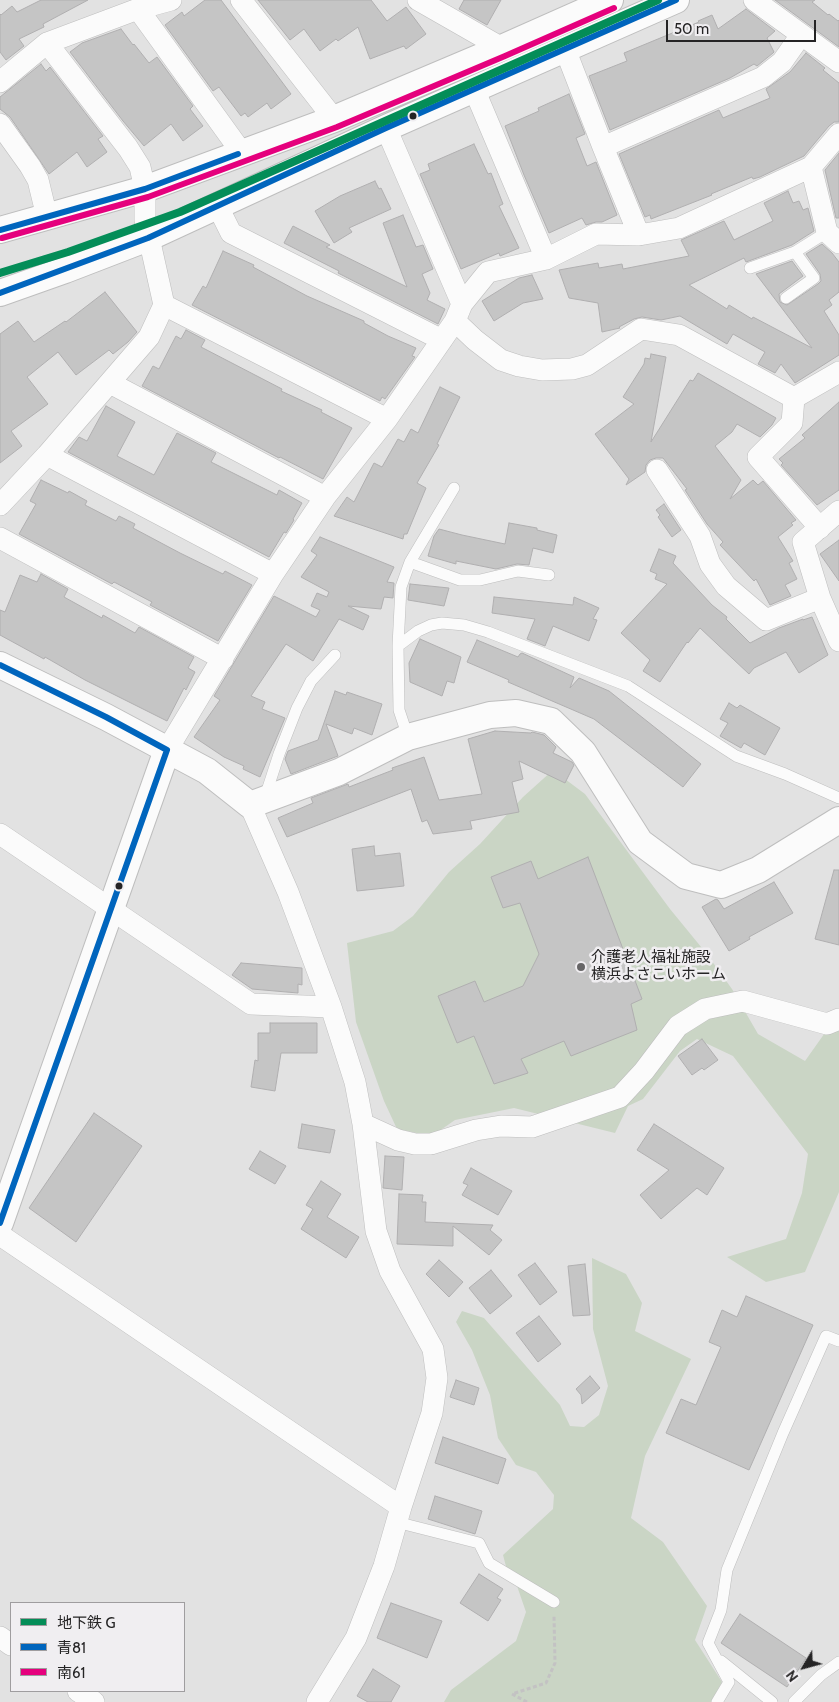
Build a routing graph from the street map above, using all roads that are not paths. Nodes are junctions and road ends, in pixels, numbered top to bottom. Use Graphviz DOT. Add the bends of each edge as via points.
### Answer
graph roads {
  1 [pos="171,0"];
  2 [pos="241,0"];
  3 [pos="418,0"];
  4 [pos="676,0"];
  5 [pos="754,0"];
  6 [pos="603,2"];
  7 [pos="138,9"];
  8 [pos="801,35"];
  9 [pos="46,43"];
  10 [pos="502,48"];
  11 [pos="565,49"];
  12 [pos="839,62"];
  13 [pos="0,82"];
  14 [pos="474,89"];
  15 [pos="334,119"];
  16 [pos="0,124"];
  17 [pos="386,128"];
  18 [pos="839,134"];
  19 [pos="602,147"];
  20 [pos="242,153"];
  21 [pos="811,167"];
  22 [pos="145,189"];
  23 [pos="217,205"];
  24 [pos="47,217"];
  25 [pos="0,230"];
  26 [pos="639,234"];
  27 [pos="833,237"];
  28 [pos="148,238"];
  29 [pos="795,252"];
  30 [pos="546,259"];
  31 [pos="750,268"];
  32 [pos="0,293"];
  33 [pos="786,298"];
  34 [pos="164,305"];
  35 [pos="459,312"];
  36 [pos="442,340"];
  37 [pos="839,372"];
  38 [pos="110,383"];
  39 [pos="794,398"];
  40 [pos="387,419"];
  41 [pos="47,455"];
  42 [pos="657,470"];
  43 [pos="454,488"];
  44 [pos="326,498"];
  45 [pos="1,503"];
  46 [pos="839,511"];
  47 [pos="820,528"];
  48 [pos="0,538"];
  49 [pos="410,562"];
  50 [pos="274,574"];
  51 [pos="549,575"];
  52 [pos="820,598"];
  53 [pos="839,641"];
  54 [pos="398,646"];
  55 [pos="336,655"];
  56 [pos="223,659"];
  57 [pos="0,665"];
  58 [pos="408,737"];
  59 [pos="167,750"];
  60 [pos="839,798"];
  61 [pos="257,802"];
  62 [pos="839,820"];
  63 [pos="0,834"];
  64 [pos="111,910"];
  65 [pos="331,1007"];
  66 [pos="839,1019"];
  67 [pos="363,1124"];
  68 [pos="0,1223"];
  69 [pos="0,1235"];
  70 [pos="839,1341"];
  71 [pos="398,1515"];
  72 [pos="554,1602"];
  73 [pos="718,1658"];
  74 [pos="839,1662"];
  75 [pos="79,1692"];
  76 [pos="94,1702"];
  77 [pos="317,1702"];
  78 [pos="717,1702"];
  79 [pos="772,1702"];
  80 [pos="794,1702"];
  1 -- 7 [label="street"];
  2 -- 15 [label="street"];
  3 -- 10 [label="street"];
  4 -- 11 [label="street"];
  5 -- 8 [label="street"];
  6 -- 10 [label="street"];
  7 -- 9 [label="street"];
  7 -- 20 [label="street"];
  8 -- 12 [label="street"];
  8 -- 19 [label="street" via="782,62 763,77"];
  9 -- 13 [label="street"];
  9 -- 22 [label="street" via="132,152 140,167"];
  10 -- 15 [label="street"];
  11 -- 14 [label="street"];
  11 -- 19 [label="street"];
  14 -- 17 [label="street"];
  14 -- 30 [label="street"];
  15 -- 20 [label="street"];
  16 -- 24 [label="street" via="38,180"];
  17 -- 23 [label="street"];
  17 -- 35 [label="street"];
  18 -- 21 [label="street"];
  19 -- 26 [label="street"];
  20 -- 22 [label="street"];
  21 -- 26 [label="street" via="679,228"];
  21 -- 27 [label="street"];
  22 -- 24 [label="street"];
  22 -- 28 [label="street"];
  23 -- 28 [label="street"];
  23 -- 36 [label="street" via="232,233"];
  24 -- 25 [label="street"];
  26 -- 30 [label="street" via="596,234"];
  27 -- 29 [label="lane"];
  28 -- 32 [label="street"];
  28 -- 34 [label="street"];
  29 -- 31 [label="lane"];
  29 -- 33 [label="lane" via="814,278"];
  30 -- 35 [label="street" via="488,272"];
  34 -- 38 [label="street" via="149,338"];
  34 -- 40 [label="street"];
  35 -- 36 [label="street"];
  35 -- 39 [label="street" via="475,340 501,360 519,366 542,370 587,365 641,329 680,335"];
  36 -- 40 [label="street"];
  37 -- 39 [label="street"];
  38 -- 41 [label="street"];
  38 -- 44 [label="street"];
  39 -- 47 [label="street" via="792,423 758,457"];
  40 -- 44 [label="street"];
  41 -- 45 [label="street"];
  41 -- 50 [label="street"];
  42 -- 52 [label="street" via="700,536 710,564 726,586 766,620"];
  43 -- 49 [label="lane"];
  44 -- 50 [label="street"];
  46 -- 47 [label="street"];
  47 -- 52 [label="street" via="803,542"];
  48 -- 56 [label="street"];
  49 -- 51 [label="lane" via="460,580 480,580 518,572"];
  49 -- 54 [label="lane" via="401,587"];
  50 -- 56 [label="street"];
  52 -- 53 [label="street"];
  54 -- 58 [label="lane" via="399,710"];
  54 -- 60 [label="lane" via="418,631 442,622 488,632 628,686 736,756"];
  55 -- 61 [label="lane" via="311,681"];
  56 -- 59 [label="street"];
  57 -- 59 [label="street"];
  58 -- 61 [label="street" via="339,772"];
  58 -- 62 [label="street" via="490,715 516,713 551,721 583,752 640,842 686,876 721,885 758,870"];
  59 -- 61 [label="street"];
  59 -- 64 [label="street"];
  61 -- 65 [label="street"];
  63 -- 64 [label="street"];
  64 -- 65 [label="street" via="251,1004"];
  64 -- 68 [label="street"];
  65 -- 67 [label="street" via="355,1082"];
  66 -- 67 [label="street" via="827,1024 743,1001 705,1009 678,1026 620,1097 532,1127 501,1126 431,1144 415,1144"];
  67 -- 71 [label="street" via="376,1231 390,1271 433,1349 437,1378 432,1413"];
  69 -- 71 [label="street"];
  70 -- 73 [label="lane" via="826,1336 782,1433 727,1570 721,1610 708,1643"];
  71 -- 72 [label="lane" via="479,1543 489,1563"];
  71 -- 77 [label="street" via="384,1566 356,1638"];
  73 -- 78 [label="lane" via="729,1682"];
  73 -- 79 [label="lane"];
  74 -- 80 [label="lane" via="821,1674"];
  75 -- 76 [label="street"];
}
